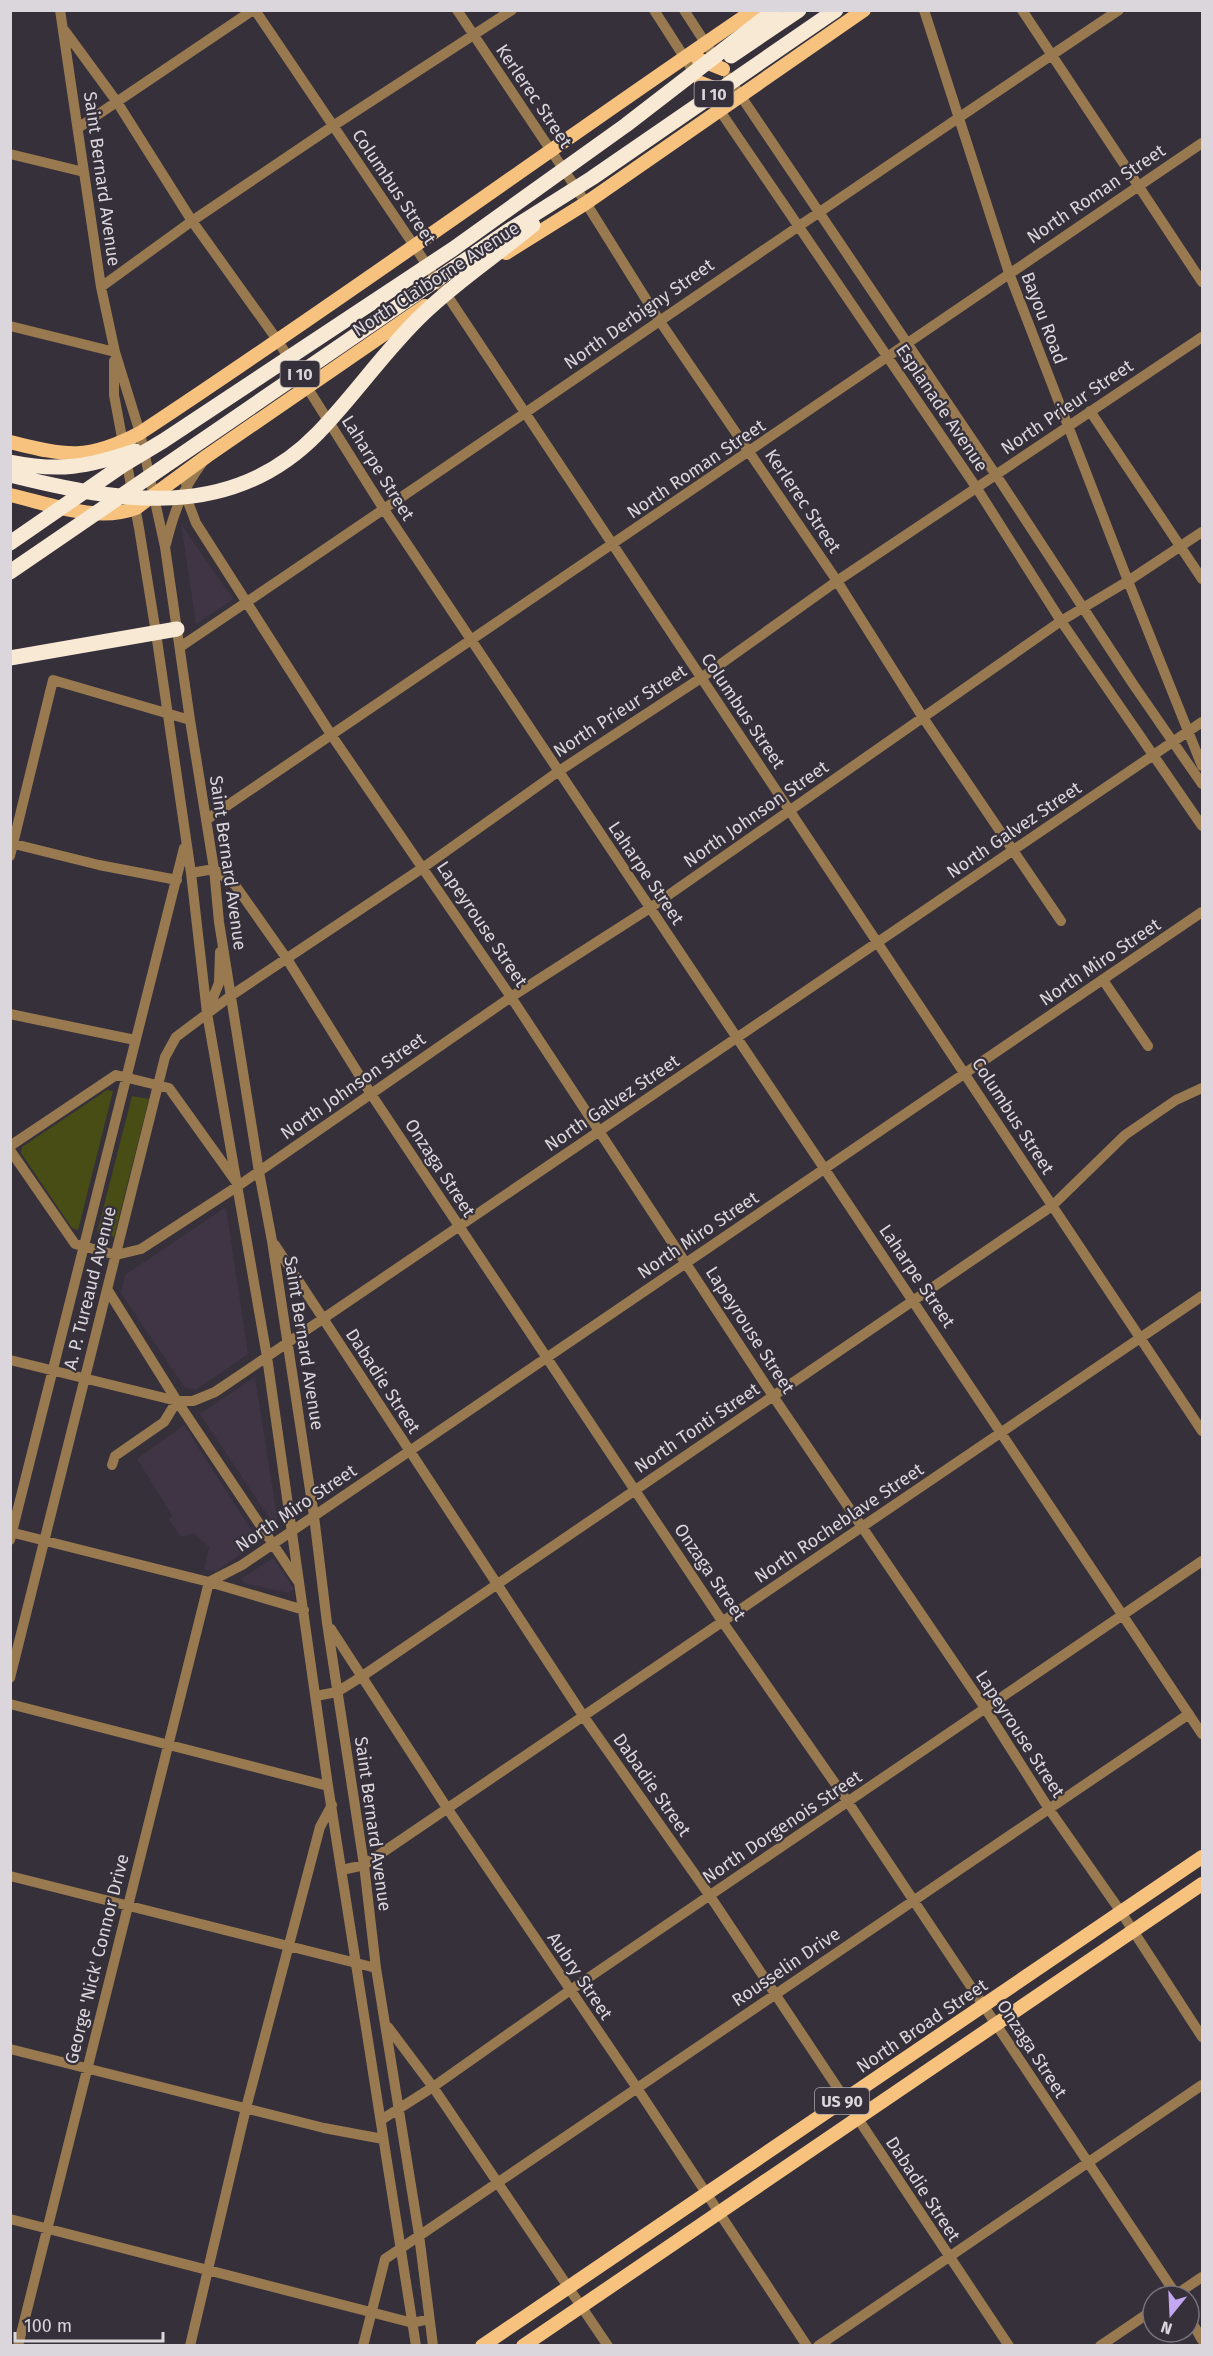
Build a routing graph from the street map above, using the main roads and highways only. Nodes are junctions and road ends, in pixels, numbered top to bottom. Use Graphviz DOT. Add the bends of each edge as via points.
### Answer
graph roads {
  1 [pos="754,10"];
  2 [pos="776,10"];
  3 [pos="799,10"];
  4 [pos="836,10"];
  5 [pos="864,10"];
  6 [pos="684,58"];
  7 [pos="723,69"];
  8 [pos="701,83"];
  9 [pos="741,96"];
  10 [pos="626,125"];
  11 [pos="592,178"];
  12 [pos="163,441"];
  13 [pos="10,442"];
  14 [pos="10,462"];
  15 [pos="10,475"];
  16 [pos="10,495"];
  17 [pos="10,543"];
  18 [pos="10,572"];
  19 [pos="177,629"];
  20 [pos="18,657"];
  21 [pos="1203,1857"];
  22 [pos="1203,1884"];
  23 [pos="482,2346"];
  24 [pos="523,2346"];
  1 -- 6 [label="main road, North Claiborne Avenue"];
  2 -- 10 [label="highway, bridge"];
  3 -- 10 [label="highway, I 10, bridge"];
  4 -- 11 [label="highway, I 10, bridge"];
  5 -- 9 [label="main road, North Claiborne Avenue"];
  6 -- 7 [label="main road"];
  6 -- 13 [label="main road, North Claiborne Avenue" via="140,433 101,451 69,455"];
  8 -- 9 [label="main road"];
  9 -- 16 [label="main road, North Claiborne Avenue" via="586,203 445,292 136,508 101,514"];
  10 -- 12 [label="highway, I 10, bridge" via="453,249"];
  11 -- 15 [label="highway, bridge" via="432,306 316,435 248,483 202,496 142,498 72,490"];
  11 -- 18 [label="highway, I 10, bridge"];
  12 -- 14 [label="highway, bridge" via="105,461 62,469"];
  12 -- 17 [label="highway, I 10, bridge"];
  19 -- 20 [label="highway"];
  21 -- 23 [label="main road, North Broad Street / US 90"];
  22 -- 24 [label="main road, US 90"];
}
